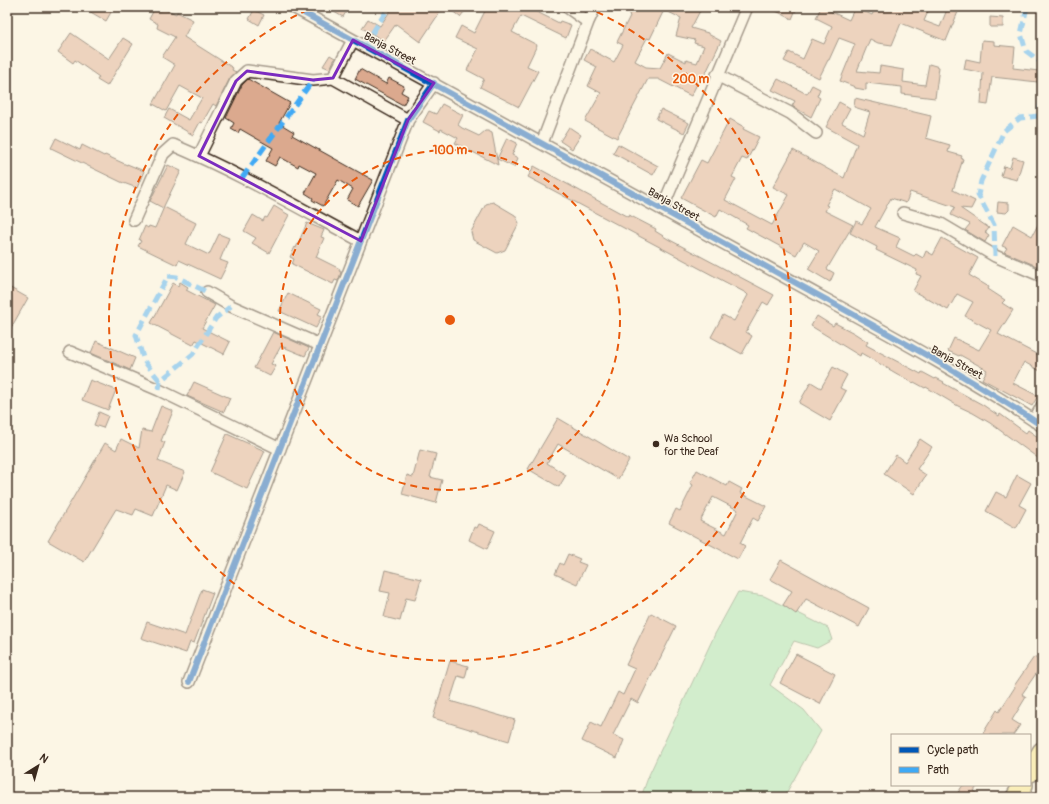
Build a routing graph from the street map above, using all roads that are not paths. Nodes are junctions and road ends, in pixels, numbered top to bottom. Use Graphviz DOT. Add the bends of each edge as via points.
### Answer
graph roads {
  1 [pos="292,7"];
  2 [pos="567,7"];
  3 [pos="596,7"];
  4 [pos="747,7"];
  5 [pos="588,22"];
  6 [pos="352,40"];
  7 [pos="717,75"];
  8 [pos="333,78"];
  9 [pos="434,83"];
  10 [pos="408,120"];
  11 [pos="816,133"];
  12 [pos="542,143"];
  13 [pos="198,156"];
  14 [pos="662,209"];
  15 [pos="903,213"];
  16 [pos="134,220"];
  17 [pos="361,241"];
  18 [pos="1042,276"];
  19 [pos="207,292"];
  20 [pos="320,345"];
  21 [pos="70,352"];
  22 [pos="1042,406"];
  23 [pos="1038,424"];
  24 [pos="280,449"];
  25 [pos="189,682"];
  26 [pos="1042,752"];
  27 [pos="1031,770"];
  28 [pos="1022,786"];
  29 [pos="1016,797"];
  1 -- 6 [label="street, Banja Street"];
  2 -- 5 [label="street"];
  3 -- 5 [label="street"];
  4 -- 7 [label="street"];
  5 -- 12 [label="street"];
  6 -- 8 [label="street"];
  6 -- 9 [label="street, Banja Street"];
  7 -- 11 [label="street" via="790,113"];
  7 -- 14 [label="street"];
  8 -- 10 [label="street"];
  8 -- 13 [label="street" via="313,80 247,71 236,81"];
  9 -- 10 [label="street"];
  9 -- 12 [label="street, Banja Street"];
  10 -- 17 [label="street"];
  12 -- 14 [label="street, Banja Street"];
  13 -- 16 [label="street" via="173,145 162,154"];
  13 -- 17 [label="street"];
  14 -- 23 [label="street, Banja Street" via="993,393"];
  15 -- 18 [label="street" via="941,224 995,256"];
  17 -- 20 [label="street"];
  19 -- 20 [label="street" via="231,306"];
  20 -- 24 [label="street"];
  21 -- 24 [label="street" via="159,390"];
  22 -- 23 [label="street"];
  24 -- 25 [label="street"];
  26 -- 27 [label="highway"];
  28 -- 29 [label="highway"];
}
